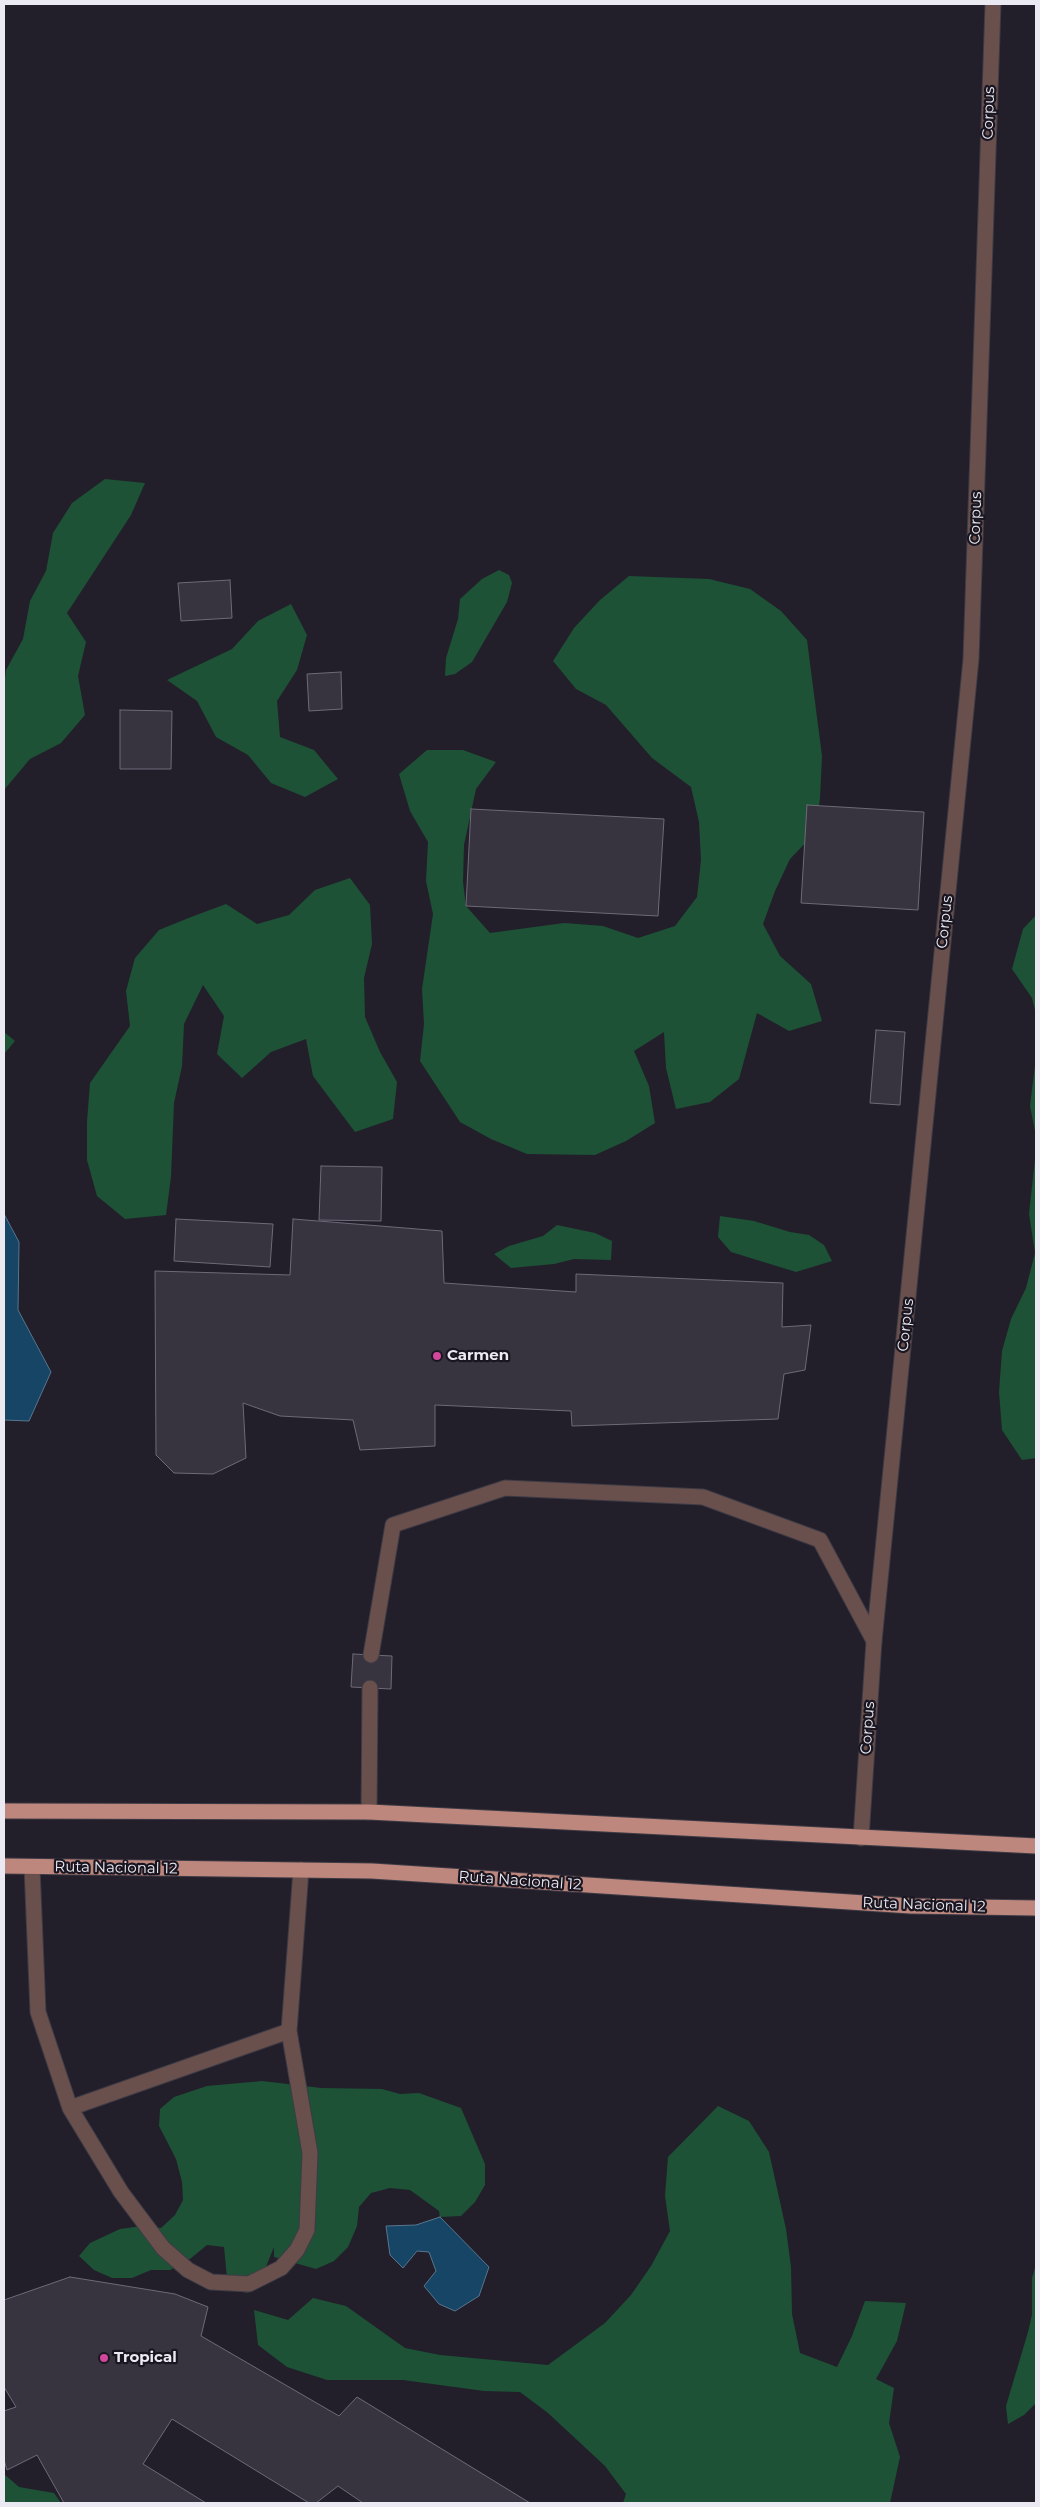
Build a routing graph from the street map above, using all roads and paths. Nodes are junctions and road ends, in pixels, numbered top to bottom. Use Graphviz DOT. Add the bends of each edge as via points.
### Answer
graph roads {
  1 [pos="993,4"];
  2 [pos="874,1641"];
  3 [pos="371,1654"];
  4 [pos="370,1688"];
  5 [pos="4,1811"];
  6 [pos="369,1812"];
  7 [pos="861,1838"];
  8 [pos="1036,1846"];
  9 [pos="4,1866"];
  10 [pos="32,1866"];
  11 [pos="300,1870"];
  12 [pos="1036,1908"];
  13 [pos="290,2031"];
  14 [pos="70,2108"];
  1 -- 2 [label="street, Corpus" via="971,659"];
  2 -- 3 [label="street" via="820,1540 703,1497 505,1488 393,1525"];
  2 -- 7 [label="street, Corpus"];
  4 -- 6 [label="street"];
  5 -- 6 [label="highway"];
  6 -- 7 [label="highway"];
  7 -- 8 [label="highway"];
  9 -- 10 [label="highway, Ruta Nacional 12"];
  10 -- 11 [label="highway, Ruta Nacional 12"];
  10 -- 14 [label="street" via="38,2012"];
  11 -- 12 [label="highway, Ruta Nacional 12" via="372,1871 911,1906"];
  11 -- 13 [label="street"];
  13 -- 14 [label="street"];
  13 -- 14 [label="street" via="310,2153 307,2230 297,2250 281,2268 249,2284 212,2282 188,2270 163,2248 121,2192"];
}
